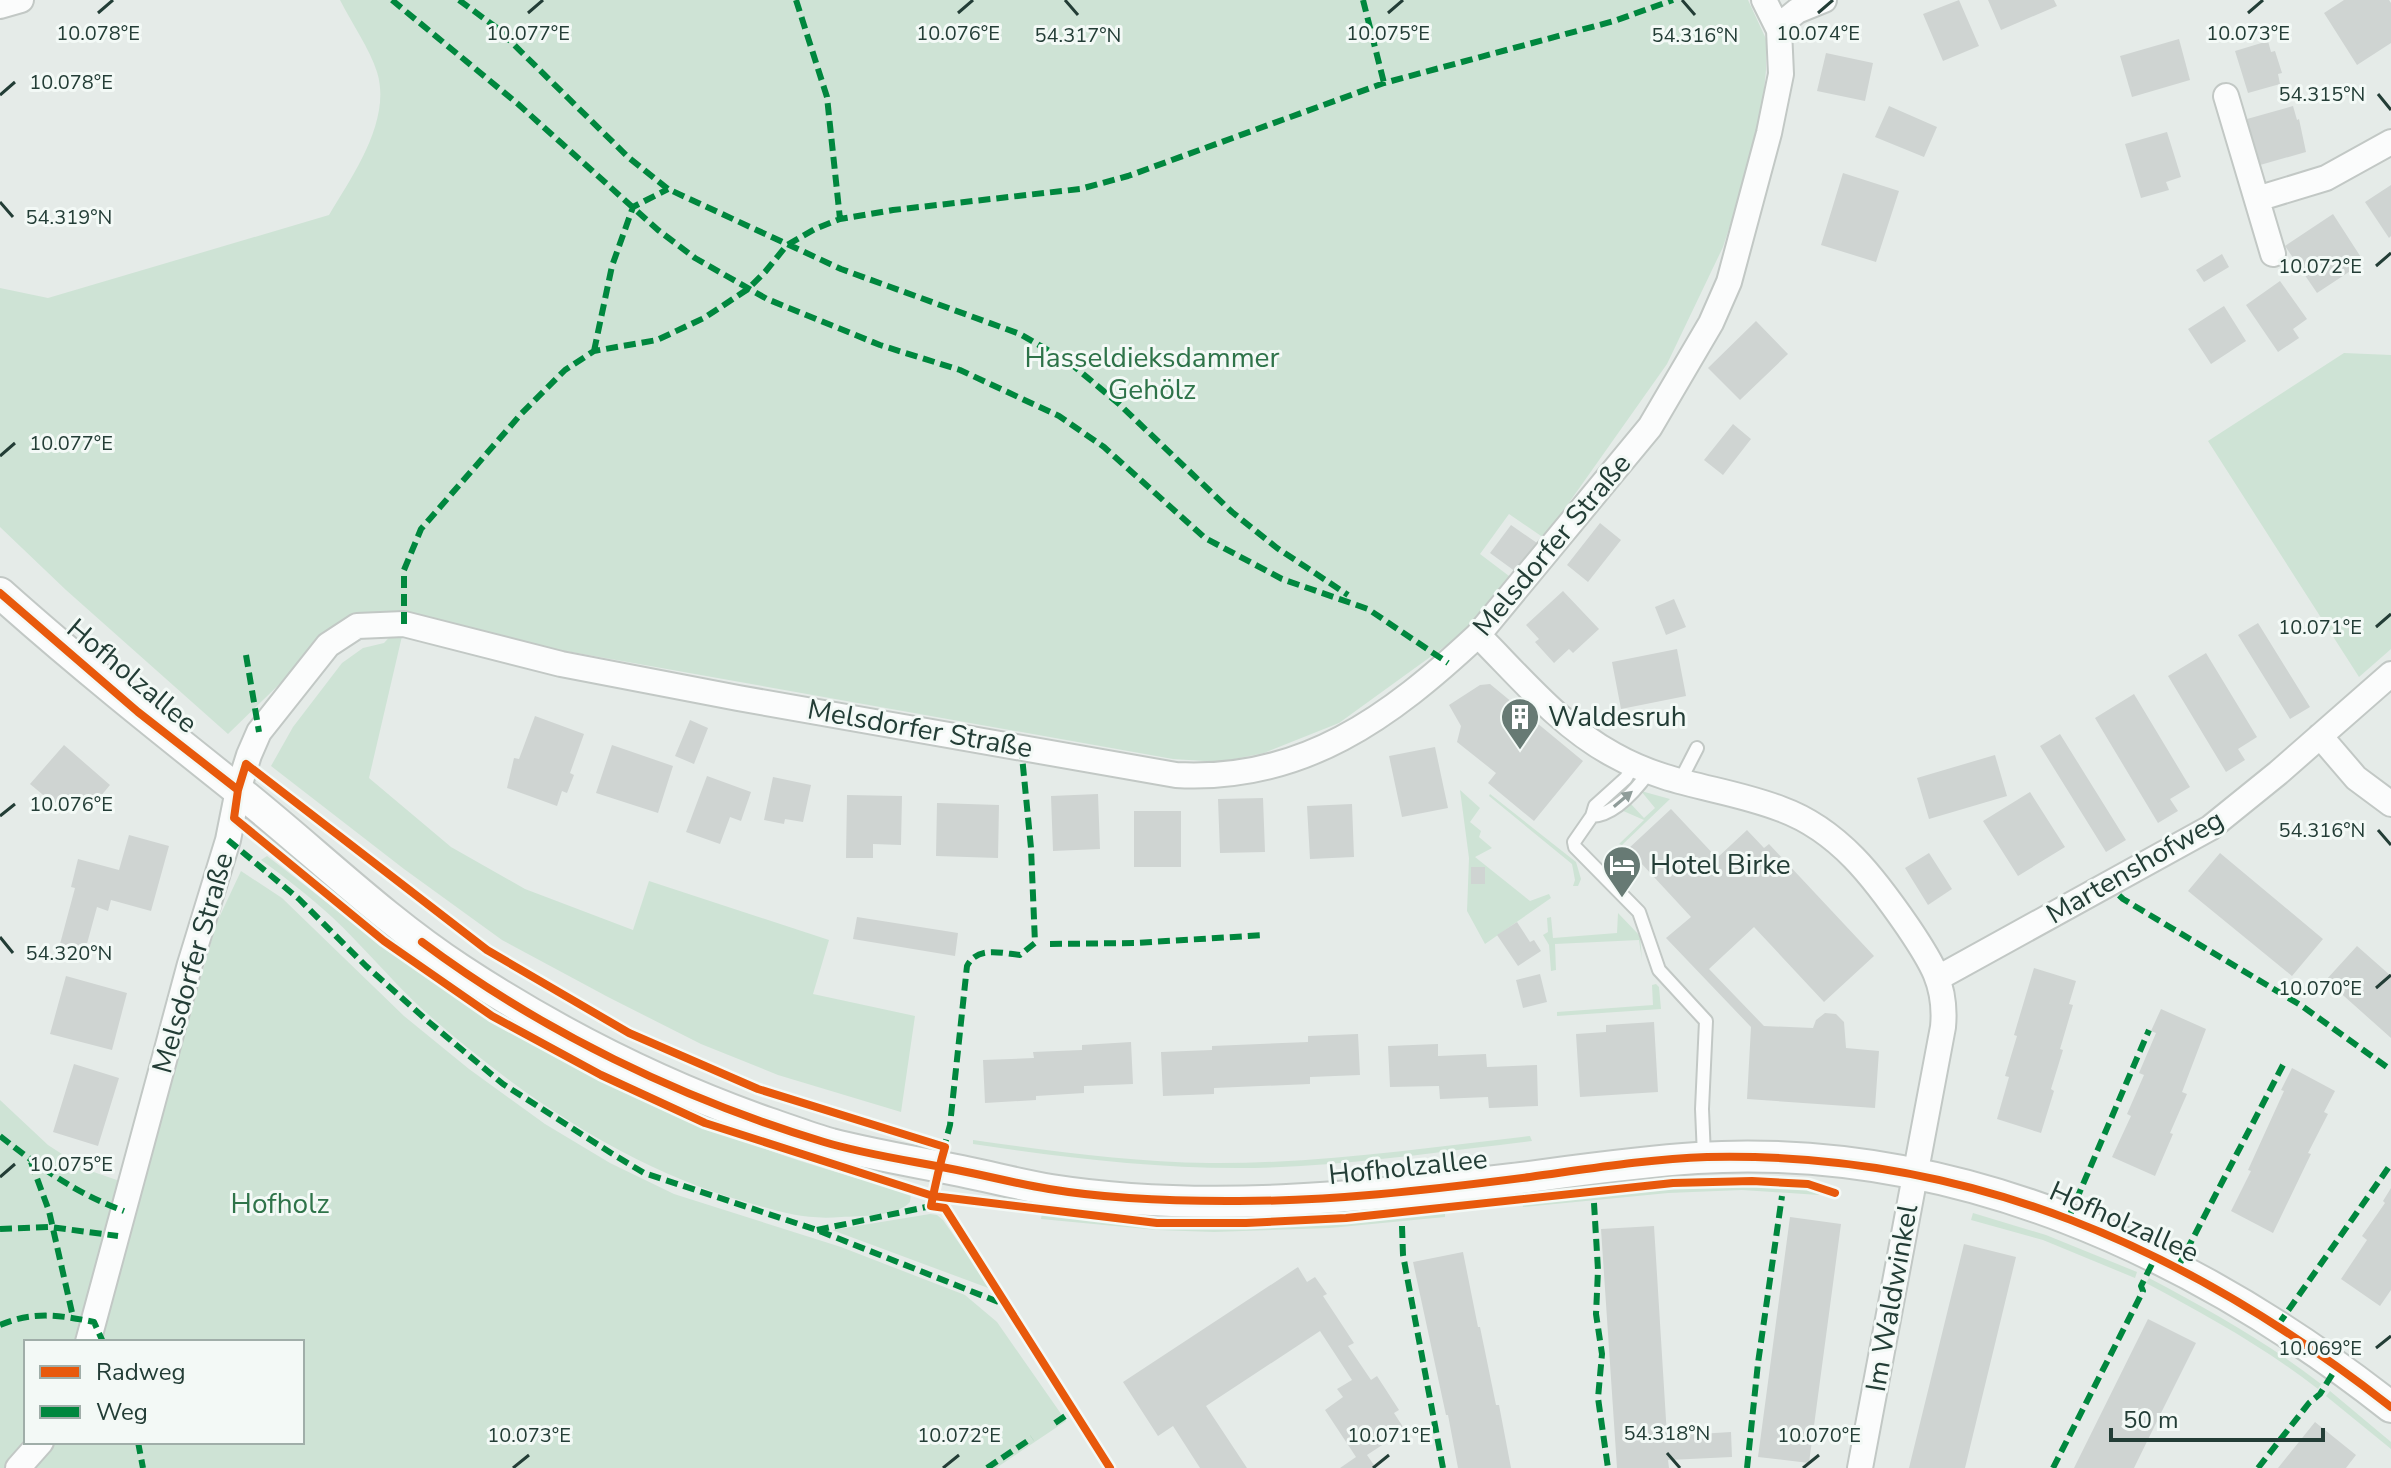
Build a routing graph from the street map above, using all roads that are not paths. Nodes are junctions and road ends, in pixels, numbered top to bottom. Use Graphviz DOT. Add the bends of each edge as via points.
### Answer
graph roads {
  1 [pos="21,0"];
  2 [pos="1764,0"];
  3 [pos="1824,0"];
  4 [pos="0,6"];
  5 [pos="1779,30"];
  6 [pos="2226,96"];
  7 [pos="2391,142"];
  8 [pos="2257,199"];
  9 [pos="2273,254"];
  10 [pos="0,593"];
  11 [pos="1478,635"];
  12 [pos="2391,674"];
  13 [pos="2320,736"];
  14 [pos="1697,748"];
  15 [pos="1641,769"];
  16 [pos="1679,783"];
  17 [pos="238,790"];
  18 [pos="2391,804"];
  19 [pos="1938,978"];
  20 [pos="1704,1157"];
  21 [pos="1914,1174"];
  22 [pos="89,1340"];
  23 [pos="2391,1407"];
  24 [pos="39,1444"];
  25 [pos="18,1468"];
  26 [pos="1860,1468"];
  1 -- 4 [label="street"];
  2 -- 5 [label="street"];
  3 -- 5 [label="street" via="1797,11"];
  5 -- 11 [label="street, Melsdorfer Straße" via="1781,74 1769,133 1729,282 1711,323 1650,427"];
  6 -- 8 [label="street"];
  7 -- 8 [label="street" via="2335,174"];
  8 -- 9 [label="street"];
  10 -- 17 [label="street, Hofholzallee"];
  11 -- 15 [label="street" via="1573,729"];
  11 -- 17 [label="street, Melsdorfer Straße" via="1380,717 1346,738 1267,767 1198,776 738,698 561,664 404,624 357,626 328,645 259,732"];
  12 -- 13 [label="street, Martenshofweg"];
  13 -- 18 [label="street" via="2356,778"];
  13 -- 19 [label="street, Martenshofweg" via="2210,828"];
  14 -- 16 [label="lane"];
  15 -- 16 [label="street"];
  15 -- 20 [label="lane" via="1595,806 1574,842 1639,912 1659,970 1706,1021"];
  16 -- 19 [label="street" via="1782,809 1823,831 1883,891"];
  17 -- 20 [label="street, Hofholzallee" via="409,932 526,1011 688,1092 827,1143 1051,1190 1175,1201 1317,1199"];
  17 -- 22 [label="street, Melsdorfer Straße"];
  19 -- 21 [label="street" via="1944,996 1943,1027"];
  20 -- 21 [label="street, Hofholzallee" via="1788,1158"];
  21 -- 23 [label="street, Hofholzallee" via="2069,1217 2156,1256 2278,1325"];
  21 -- 26 [label="street, Im Waldwinkel"];
  24 -- 25 [label="street"];
}
